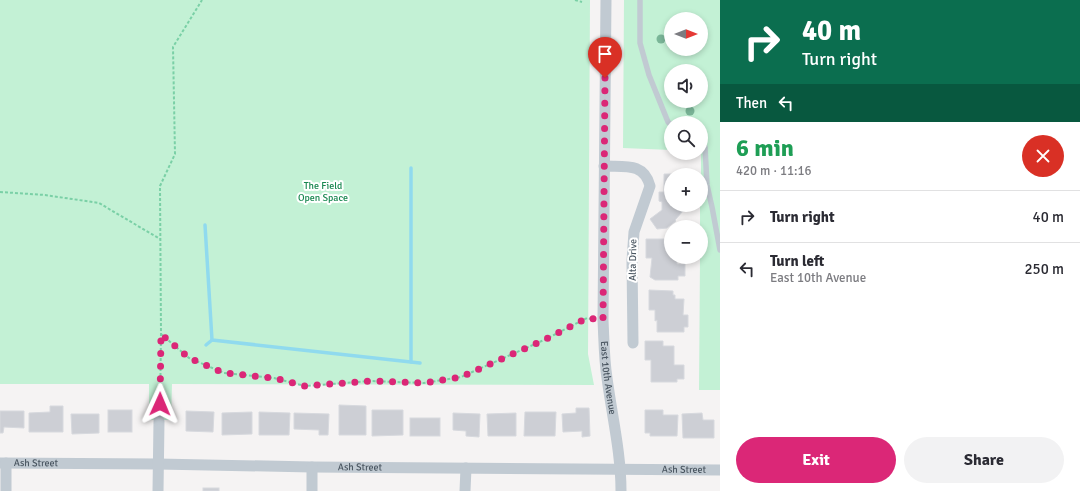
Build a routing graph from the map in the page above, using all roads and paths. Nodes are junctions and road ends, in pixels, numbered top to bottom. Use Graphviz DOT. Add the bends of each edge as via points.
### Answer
graph roads {
  1 [pos="202,0"];
  2 [pos="575,0"];
  3 [pos="606,0"];
  4 [pos="640,0"];
  5 [pos="582,2"];
  6 [pos="666,116"];
  7 [pos="706,160"];
  8 [pos="604,166"];
  9 [pos="0,192"];
  10 [pos="160,239"];
  11 [pos="720,250"];
  12 [pos="603,320"];
  13 [pos="161,334"];
  14 [pos="633,344"];
  15 [pos="159,420"];
  16 [pos="3,463"];
  17 [pos="158,464"];
  18 [pos="312,467"];
  19 [pos="466,468"];
  20 [pos="620,469"];
  21 [pos="720,470"];
  22 [pos="6,491"];
  23 [pos="158,491"];
  24 [pos="312,491"];
  25 [pos="466,491"];
  26 [pos="621,491"];
  1 -- 10 [label="path" via="173,47 175,154 160,186"];
  2 -- 5 [label="path"];
  3 -- 8 [label="street, East 10th Avenue"];
  4 -- 6 [label="lane" via="640,43 649,75"];
  7 -- 11 [label="lane" via="707,185"];
  8 -- 12 [label="street, East 10th Avenue"];
  8 -- 14 [label="street, Alta Drive" via="632,167 640,170 648,179 650,186 634,232"];
  9 -- 10 [label="path" via="99,203"];
  10 -- 13 [label="path"];
  12 -- 13 [label="path" via="587,318 461,377 424,383 370,381 305,386 274,378 224,373 189,358"];
  12 -- 20 [label="street, East 10th Avenue" via="604,352"];
  13 -- 15 [label="path"];
  15 -- 17 [label="street"];
  16 -- 17 [label="street, Ash Street"];
  16 -- 22 [label="street"];
  17 -- 18 [label="street, Ash Street"];
  17 -- 23 [label="street"];
  18 -- 19 [label="street, Ash Street"];
  18 -- 24 [label="street"];
  19 -- 20 [label="street, Ash Street"];
  19 -- 25 [label="street"];
  20 -- 21 [label="street, Ash Street"];
  20 -- 26 [label="street, East 10th Avenue"];
}
